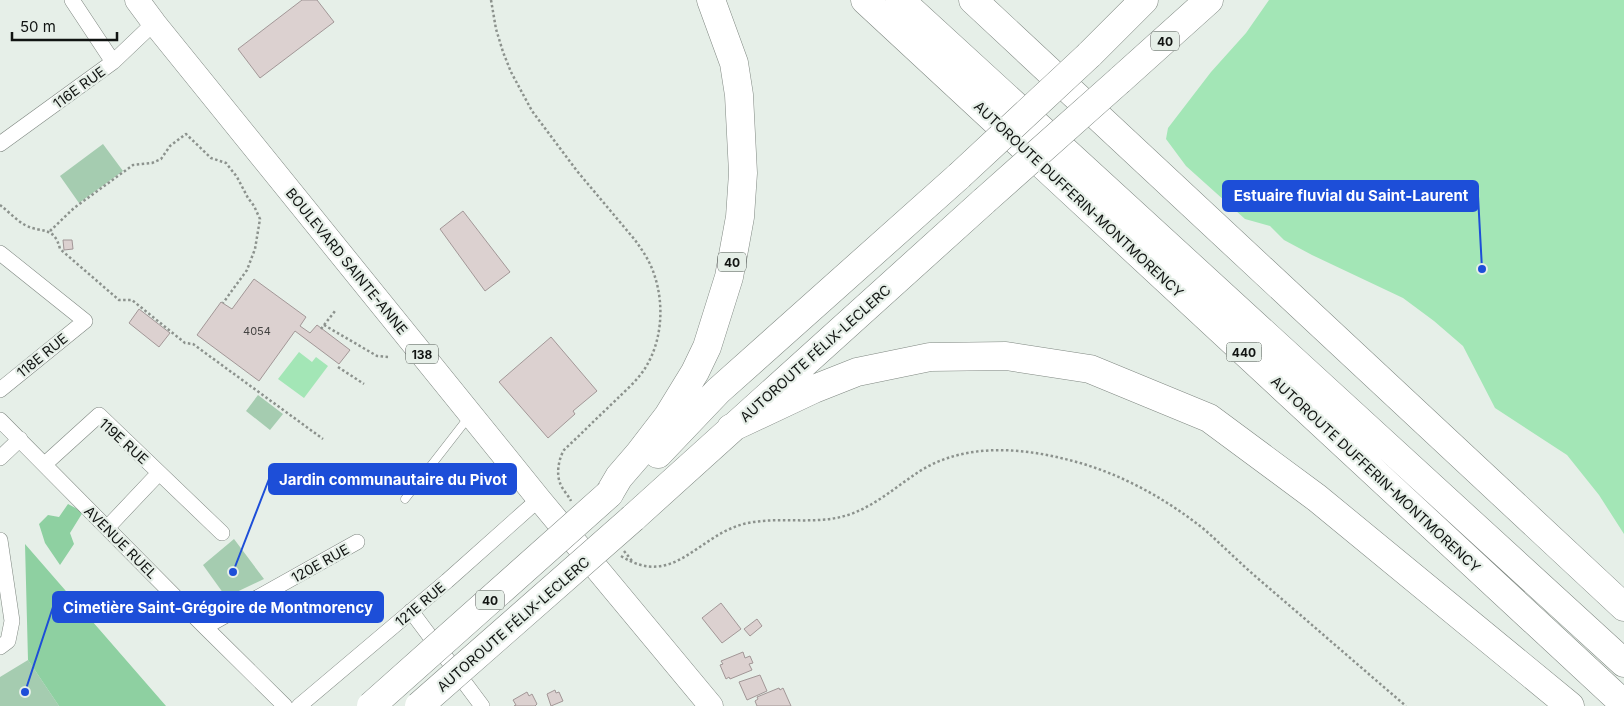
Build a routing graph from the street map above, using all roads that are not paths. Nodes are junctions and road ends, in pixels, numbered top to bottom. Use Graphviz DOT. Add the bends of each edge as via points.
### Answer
graph roads {
  1 [pos="72,0"];
  2 [pos="137,0"];
  3 [pos="711,0"];
  4 [pos="865,0"];
  5 [pos="900,0"];
  6 [pos="973,0"];
  7 [pos="1144,0"];
  8 [pos="1209,0"];
  9 [pos="154,23"];
  10 [pos="113,62"];
  11 [pos="0,144"];
  12 [pos="0,254"];
  13 [pos="0,390"];
  14 [pos="471,414"];
  15 [pos="0,420"];
  16 [pos="731,428"];
  17 [pos="20,440"];
  18 [pos="0,458"];
  19 [pos="44,464"];
  20 [pos="159,473"];
  21 [pos="609,494"];
  22 [pos="406,499"];
  23 [pos="539,499"];
  24 [pos="107,528"];
  25 [pos="222,533"];
  26 [pos="0,540"];
  27 [pos="357,542"];
  28 [pos="1624,607"];
  29 [pos="411,611"];
  30 [pos="205,627"];
  31 [pos="0,647"];
  32 [pos="1624,663"];
  33 [pos="1624,704"];
  34 [pos="286,706"];
  35 [pos="299,706"];
  36 [pos="371,706"];
  37 [pos="419,706"];
  38 [pos="482,706"];
  39 [pos="711,706"];
  40 [pos="1570,706"];
  1 -- 10 [label="street"];
  2 -- 9 [label="main road, BOULEVARD SAINTE-ANNE / 138"];
  3 -- 21 [label="highway, 40" via="734,63 739,94 743,173 740,217 729,277 696,372"];
  4 -- 33 [label="highway, AUTOROUTE DUFFERIN-MONTMORENCY / 440"];
  5 -- 32 [label="highway, AUTOROUTE DUFFERIN-MONTMORENCY / 440"];
  6 -- 28 [label="highway"];
  7 -- 21 [label="highway, bridge" via="959,176 718,391 653,459"];
  8 -- 16 [label="highway, AUTOROUTE FÉLIX-LECLERC / 40, bridge"];
  9 -- 10 [label="street, 116E RUE"];
  9 -- 14 [label="main road, BOULEVARD SAINTE-ANNE / 138"];
  10 -- 11 [label="street, 116E RUE"];
  12 -- 13 [label="street, 118E RUE" via="85,321"];
  14 -- 22 [label="lane"];
  14 -- 23 [label="main road, BOULEVARD SAINTE-ANNE / 138"];
  15 -- 17 [label="street, AVENUE RUEL"];
  16 -- 37 [label="highway, AUTOROUTE FÉLIX-LECLERC / 40, bridge"];
  16 -- 40 [label="highway" via="857,372 930,356 1006,356 1090,369 1209,418 1316,498"];
  17 -- 18 [label="street"];
  17 -- 19 [label="street, AVENUE RUEL"];
  19 -- 20 [label="street, 119E RUE" via="99,415"];
  19 -- 24 [label="street, AVENUE RUEL"];
  20 -- 24 [label="street, 119E RUE"];
  20 -- 25 [label="street, 119E RUE"];
  21 -- 36 [label="highway, 40, bridge"];
  23 -- 29 [label="street, 121E RUE"];
  23 -- 39 [label="main road, BOULEVARD SAINTE-ANNE / 138"];
  24 -- 30 [label="street, AVENUE RUEL"];
  26 -- 31 [label="street" via="12,620 8,640"];
  27 -- 30 [label="street, 120E RUE"];
  29 -- 35 [label="street, 121E RUE"];
  29 -- 38 [label="street"];
  30 -- 34 [label="street, AVENUE RUEL"];
}
